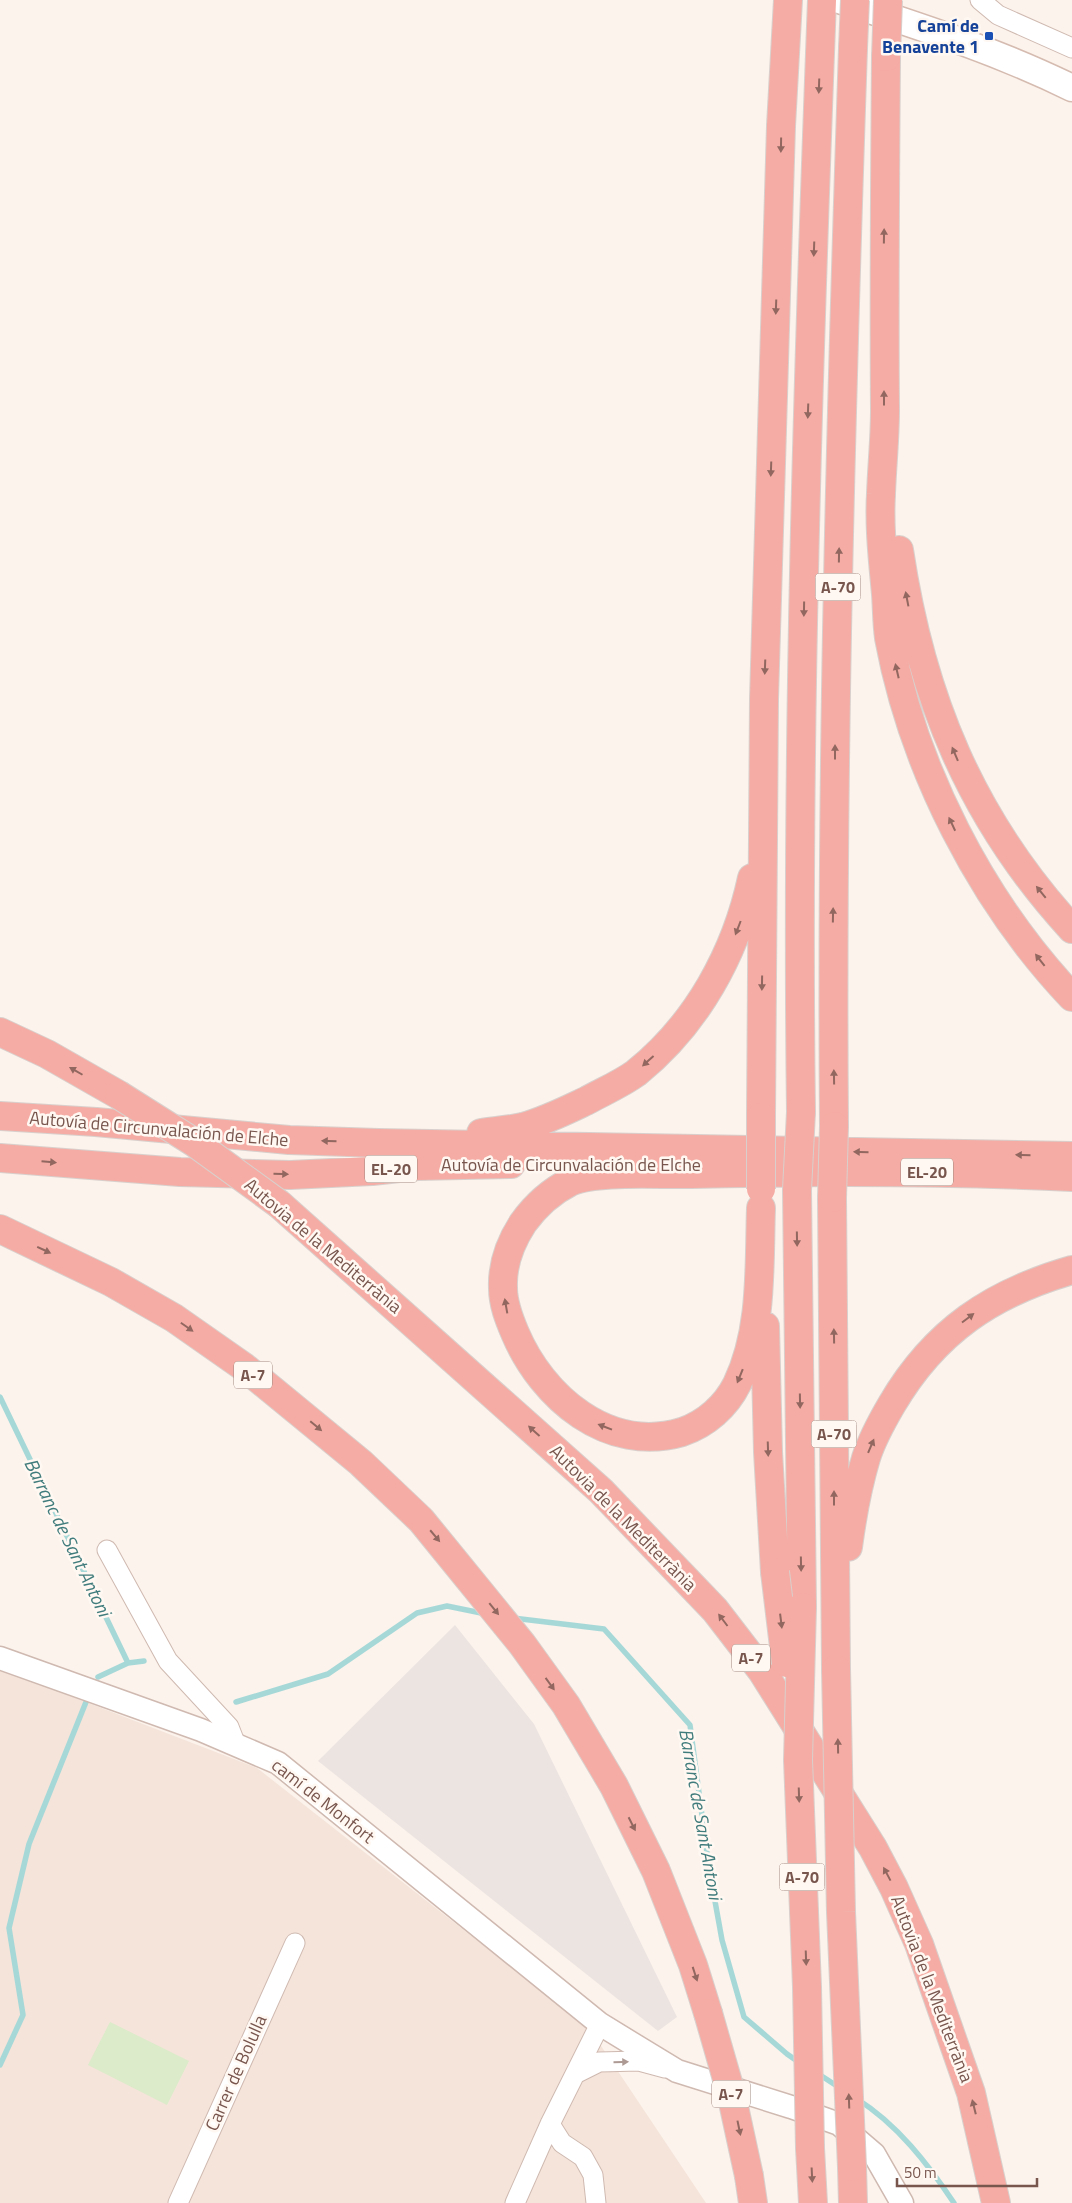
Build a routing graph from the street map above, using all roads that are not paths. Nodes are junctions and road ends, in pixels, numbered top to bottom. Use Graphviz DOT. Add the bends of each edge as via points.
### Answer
graph roads {
  1 [pos="822,0"];
  2 [pos="839,0"];
  3 [pos="855,0"];
  4 [pos="888,0"];
  5 [pos="980,0"];
  6 [pos="787,13"];
  7 [pos="1072,48"];
  8 [pos="1072,88"];
  9 [pos="885,447"];
  10 [pos="762,830"];
  11 [pos="1072,929"];
  12 [pos="1072,997"];
  13 [pos="0,1032"];
  14 [pos="0,1116"];
  15 [pos="378,1143"];
  16 [pos="1072,1156"];
  17 [pos="0,1158"];
  18 [pos="1072,1177"];
  19 [pos="790,1181"];
  20 [pos="761,1198"];
  21 [pos="0,1230"];
  22 [pos="1072,1270"];
  23 [pos="108,1550"];
  24 [pos="835,1595"];
  25 [pos="0,1658"];
  26 [pos="236,1745"];
  27 [pos="798,1760"];
  28 [pos="295,1943"];
  29 [pos="600,2024"];
  30 [pos="677,2071"];
  31 [pos="575,2074"];
  32 [pos="550,2124"];
  33 [pos="178,2203"];
  34 [pos="515,2203"];
  35 [pos="596,2203"];
  36 [pos="752,2203"];
  37 [pos="814,2203"];
  38 [pos="853,2203"];
  39 [pos="902,2203"];
  40 [pos="996,2203"];
  1 -- 19 [label="highway, A-70, one-way, bridge" via="807,434 800,767 801,1112"];
  2 -- 8 [label="main road" via="944,35"];
  24 -- 3 [label="highway, A-70, one-way, bridge" via="832,935 841,415"];
  9 -- 4 [label="highway, one-way, bridge" via="883,259"];
  5 -- 7 [label="street" via="998,15"];
  6 -- 10 [label="highway, one-way" via="781,126"];
  11 -- 9 [label="highway, one-way" via="1022,869 998,833 959,763 942,724 906,596"];
  12 -- 9 [label="highway, one-way" via="1002,911 958,838 919,742 902,692 889,636 881,496"];
  10 -- 15 [label="highway, one-way" via="746,906 713,983 679,1030 634,1074 556,1116 522,1127"];
  10 -- 20 [label="highway, one-way, bridge"];
  40 -- 13 [label="highway, Autovia de la Mediterrània / A-7, one-way, bridge" via="965,2075 919,1944 894,1888 873,1848 762,1671 715,1610 601,1491 279,1204 195,1143 119,1095 47,1054"];
  15 -- 14 [label="highway, Autovía de Circunvalación de Elche / EL-20, one-way" via="289,1140"];
  16 -- 15 [label="highway, EL-20, one-way"];
  17 -- 19 [label="highway, Autovía de Circunvalación de Elche / EL-20, one-way" via="180,1172 290,1175 417,1166 670,1162"];
  18 -- 19 [label="highway, EL-20" via="965,1172"];
  20 -- 19 [label="highway, one-way" via="756,1315 748,1355 736,1386 717,1412 695,1428 657,1437 638,1437 602,1427 581,1416 535,1370 521,1348 508,1316 503,1289 506,1258 517,1233 535,1206 555,1190 574,1180 608,1175"];
  19 -- 27 [label="highway, A-70, one-way, bridge" via="802,1607"];
  20 -- 27 [label="highway, one-way, bridge" via="768,1452 776,1572"];
  21 -- 36 [label="highway, A-7, one-way, bridge" via="103,1278 166,1313 244,1367 361,1463 421,1520 522,1644 566,1705 614,1786 656,1870 693,1966 731,2092"];
  24 -- 22 [label="highway, one-way" via="866,1457 906,1380 933,1348 968,1317 1003,1295"];
  23 -- 26 [label="street" via="168,1660 229,1726"];
  38 -- 24 [label="highway, A-70, one-way, bridge" via="841,1912"];
  25 -- 26 [label="street, camí de Monfort"];
  26 -- 29 [label="street, camí de Monfort" via="278,1763"];
  27 -- 37 [label="highway, A-70, one-way, bridge"];
  28 -- 33 [label="street, Carrer de Bolulla"];
  29 -- 30 [label="street, camí de Monfort"];
  29 -- 31 [label="street"];
  31 -- 30 [label="street, one-way" via="599,2062 639,2061"];
  30 -- 39 [label="street, camí de Monfort" via="839,2124 874,2154"];
  31 -- 32 [label="street"];
  32 -- 34 [label="street"];
  32 -- 35 [label="street" via="562,2143 583,2157 593,2175"];
}
